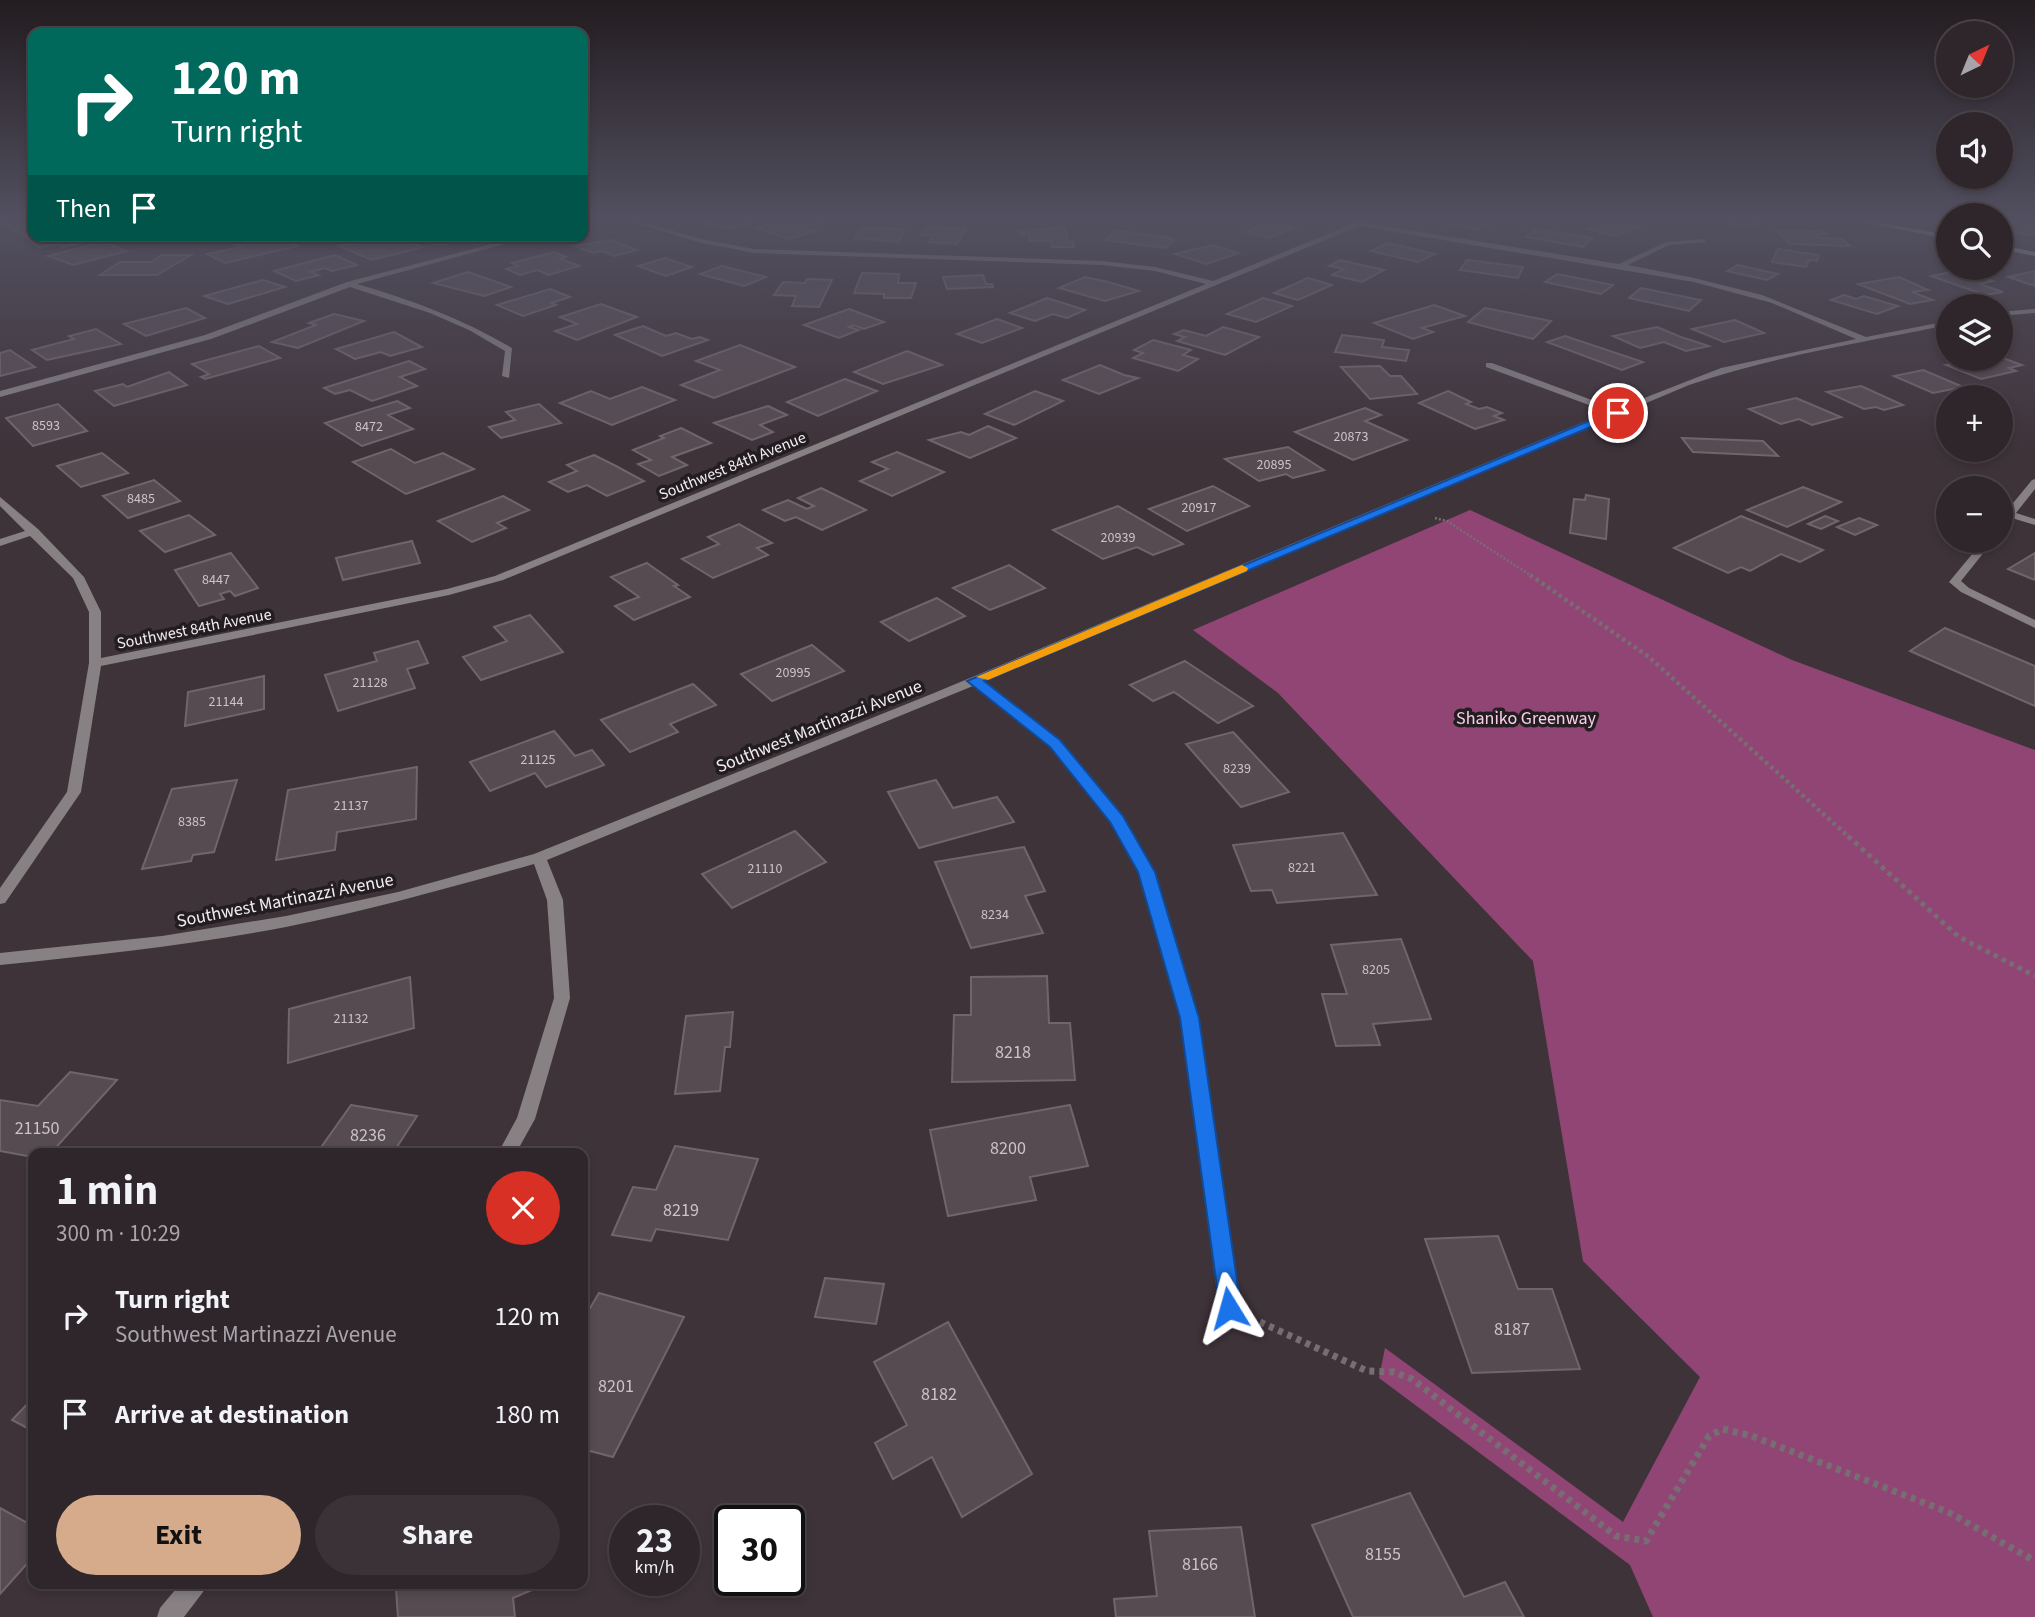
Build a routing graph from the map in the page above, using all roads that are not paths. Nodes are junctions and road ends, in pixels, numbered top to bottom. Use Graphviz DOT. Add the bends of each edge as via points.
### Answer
graph roads {
  1 [pos="319,295"];
  2 [pos="390,295"];
  3 [pos="1186,295"];
  4 [pos="1755,295"];
  5 [pos="2035,311"];
  6 [pos="2013,313"];
  7 [pos="1936,325"];
  8 [pos="1863,339"];
  9 [pos="1489,365"];
  10 [pos="506,376"];
  11 [pos="0,394"];
  12 [pos="1618,413"];
  13 [pos="2035,482"];
  14 [pos="0,500"];
  15 [pos="2013,510"];
  16 [pos="2013,515"];
  17 [pos="2035,522"];
  18 [pos="34,531"];
  19 [pos="0,542"];
  20 [pos="1978,553"];
  21 [pos="2035,624"];
  22 [pos="95,663"];
  23 [pos="974,681"];
  24 [pos="539,858"];
  25 [pos="0,900"];
  26 [pos="0,959"];
  27 [pos="511,1148"];
  28 [pos="1229,1308"];
  29 [pos="191,1589"];
  30 [pos="169,1617"];
  1 -- 11 [label="street" via="208,337"];
  2 -- 10 [label="street" via="474,328 509,350"];
  3 -- 22 [label="street, Southwest 84th Avenue" via="499,578"];
  4 -- 8 [label="street"];
  5 -- 6 [label="street"];
  7 -- 8 [label="street, Southwest Martinazzi Avenue"];
  8 -- 12 [label="street, Southwest Martinazzi Avenue" via="1724,370"];
  9 -- 12 [label="street"];
  12 -- 23 [label="street, Southwest Martinazzi Avenue"];
  13 -- 15 [label="street"];
  14 -- 18 [label="street"];
  16 -- 17 [label="street"];
  18 -- 19 [label="street"];
  18 -- 22 [label="street" via="78,577 95,612"];
  20 -- 21 [label="street" via="1955,582"];
  22 -- 25 [label="street" via="74,792"];
  23 -- 24 [label="street, Southwest Martinazzi Avenue"];
  23 -- 28 [label="street" via="1055,744 1117,820 1146,872 1189,1018"];
  24 -- 26 [label="street, Southwest Martinazzi Avenue" via="286,921 162,942"];
  24 -- 27 [label="street" via="555,900 562,998 526,1119"];
  29 -- 30 [label="street"];
}
